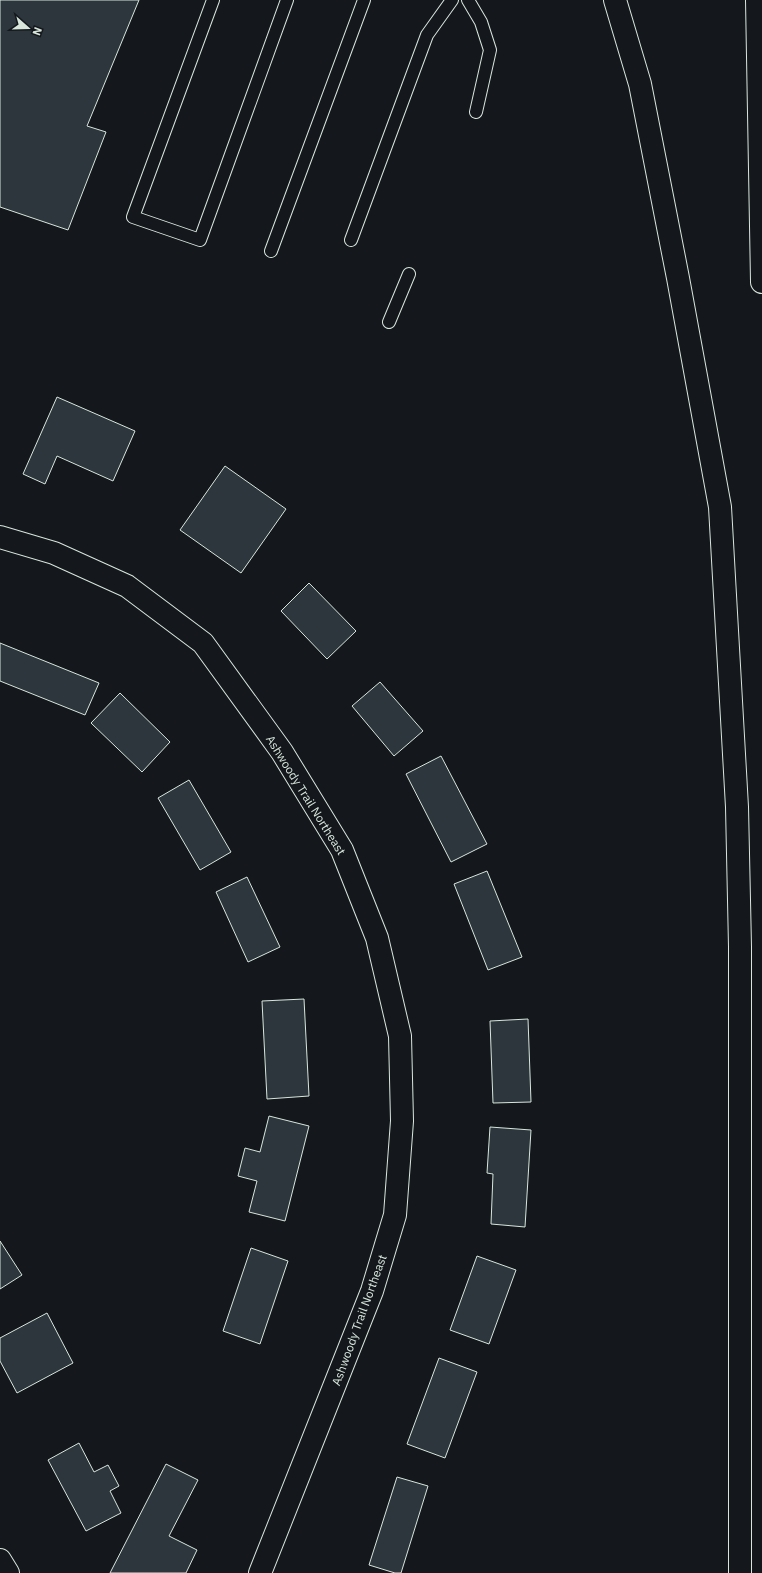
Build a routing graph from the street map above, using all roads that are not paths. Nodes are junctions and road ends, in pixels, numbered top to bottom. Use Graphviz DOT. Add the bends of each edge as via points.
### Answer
graph roads {
  1 [pos="213,0"];
  2 [pos="288,0"];
  3 [pos="364,0"];
  4 [pos="452,0"];
  5 [pos="468,0"];
  6 [pos="615,0"];
  7 [pos="757,0"];
  8 [pos="476,112"];
  9 [pos="351,240"];
  10 [pos="271,251"];
  11 [pos="409,274"];
  12 [pos="762,282"];
  13 [pos="389,322"];
  14 [pos="0,537"];
  15 [pos="0,1560"];
  16 [pos="8,1573"];
  17 [pos="260,1573"];
  18 [pos="740,1573"];
  1 -- 2 [label="lane" via="133,217 200,240"];
  3 -- 10 [label="lane"];
  4 -- 9 [label="lane" via="427,35"];
  5 -- 8 [label="lane" via="481,22 490,50"];
  6 -- 18 [label="main road" via="640,84 720,507 738,823"];
  7 -- 12 [label="main road"];
  11 -- 13 [label="lane"];
  14 -- 17 [label="main road, Ashwoody Trail Northeast" via="54,553 127,586 203,643 282,752 342,850 377,938 400,1036 402,1121 395,1216 372,1291"];
  15 -- 16 [label="main road"];
}
